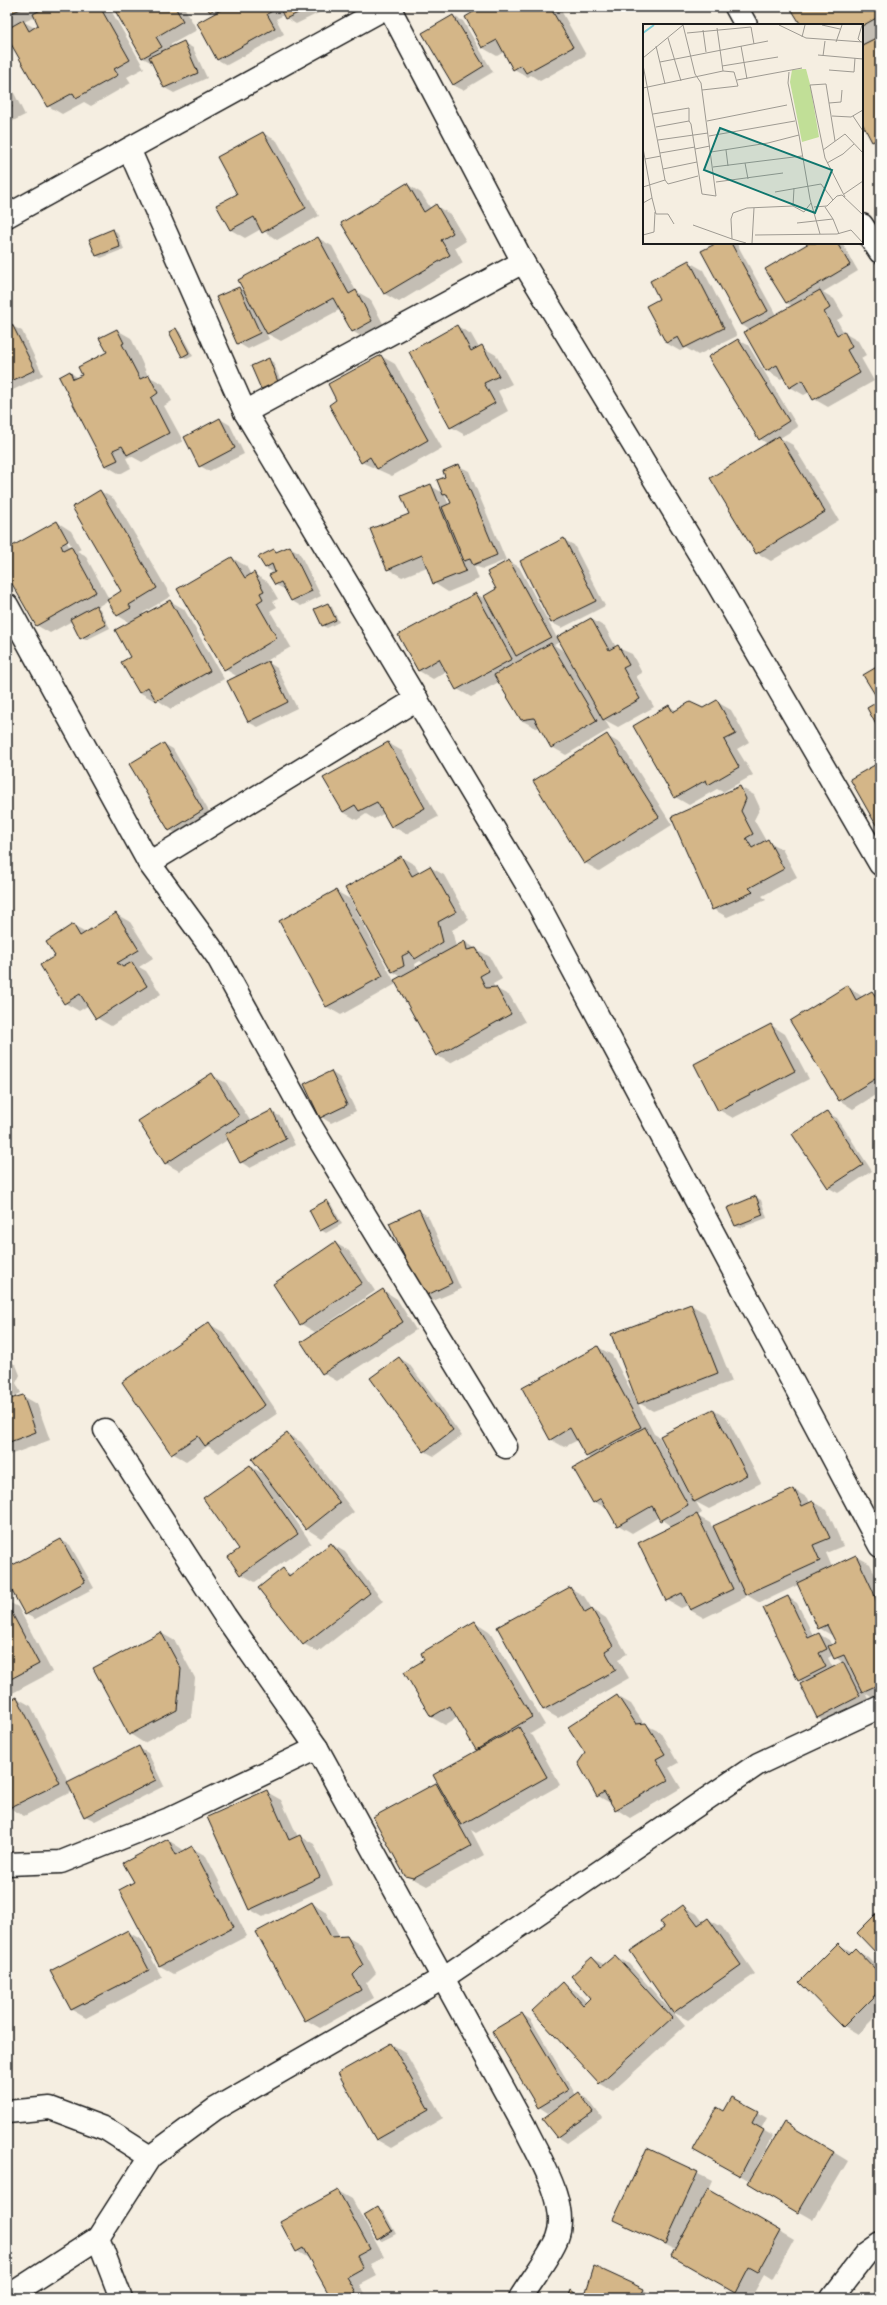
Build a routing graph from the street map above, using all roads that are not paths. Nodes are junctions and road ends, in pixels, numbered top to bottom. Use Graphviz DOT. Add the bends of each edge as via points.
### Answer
graph roads {
  1 [pos="388,7"];
  2 [pos="736,7"];
  3 [pos="745,24"];
  4 [pos="129,149"];
  5 [pos="7,216"];
  6 [pos="863,226"];
  7 [pos="880,252"];
  8 [pos="523,262"];
  9 [pos="245,412"];
  10 [pos="7,605"];
  11 [pos="417,699"];
  12 [pos="149,862"];
  13 [pos="880,864"];
  14 [pos="105,1430"];
  15 [pos="506,1447"];
  16 [pos="880,1546"];
  17 [pos="880,1707"];
  18 [pos="317,1748"];
  19 [pos="7,1864"];
  20 [pos="443,1978"];
  21 [pos="7,2112"];
  22 [pos="150,2157"];
  23 [pos="98,2238"];
  24 [pos="880,2244"];
  25 [pos="7,2297"];
  26 [pos="121,2298"];
  27 [pos="520,2298"];
  28 [pos="832,2298"];
  1 -- 4 [label="street"];
  1 -- 8 [label="street"];
  2 -- 3 [label="street"];
  4 -- 5 [label="street"];
  4 -- 9 [label="street"];
  6 -- 7 [label="street"];
  8 -- 9 [label="street"];
  8 -- 13 [label="street" via="717,583"];
  9 -- 11 [label="street"];
  10 -- 12 [label="street"];
  11 -- 12 [label="street"];
  11 -- 16 [label="street" via="535,898"];
  12 -- 15 [label="street" via="216,956 312,1128"];
  14 -- 18 [label="street" via="225,1616"];
  17 -- 20 [label="street" via="758,1764"];
  18 -- 19 [label="street" via="169,1819 61,1862"];
  18 -- 20 [label="street"];
  20 -- 22 [label="street" via="215,2109"];
  20 -- 27 [label="street" via="524,2126 554,2188 560,2216 557,2238"];
  21 -- 22 [label="street" via="50,2108 106,2129"];
  22 -- 23 [label="street"];
  23 -- 25 [label="street"];
  23 -- 26 [label="street"];
  24 -- 28 [label="street" via="866,2254"];
}
